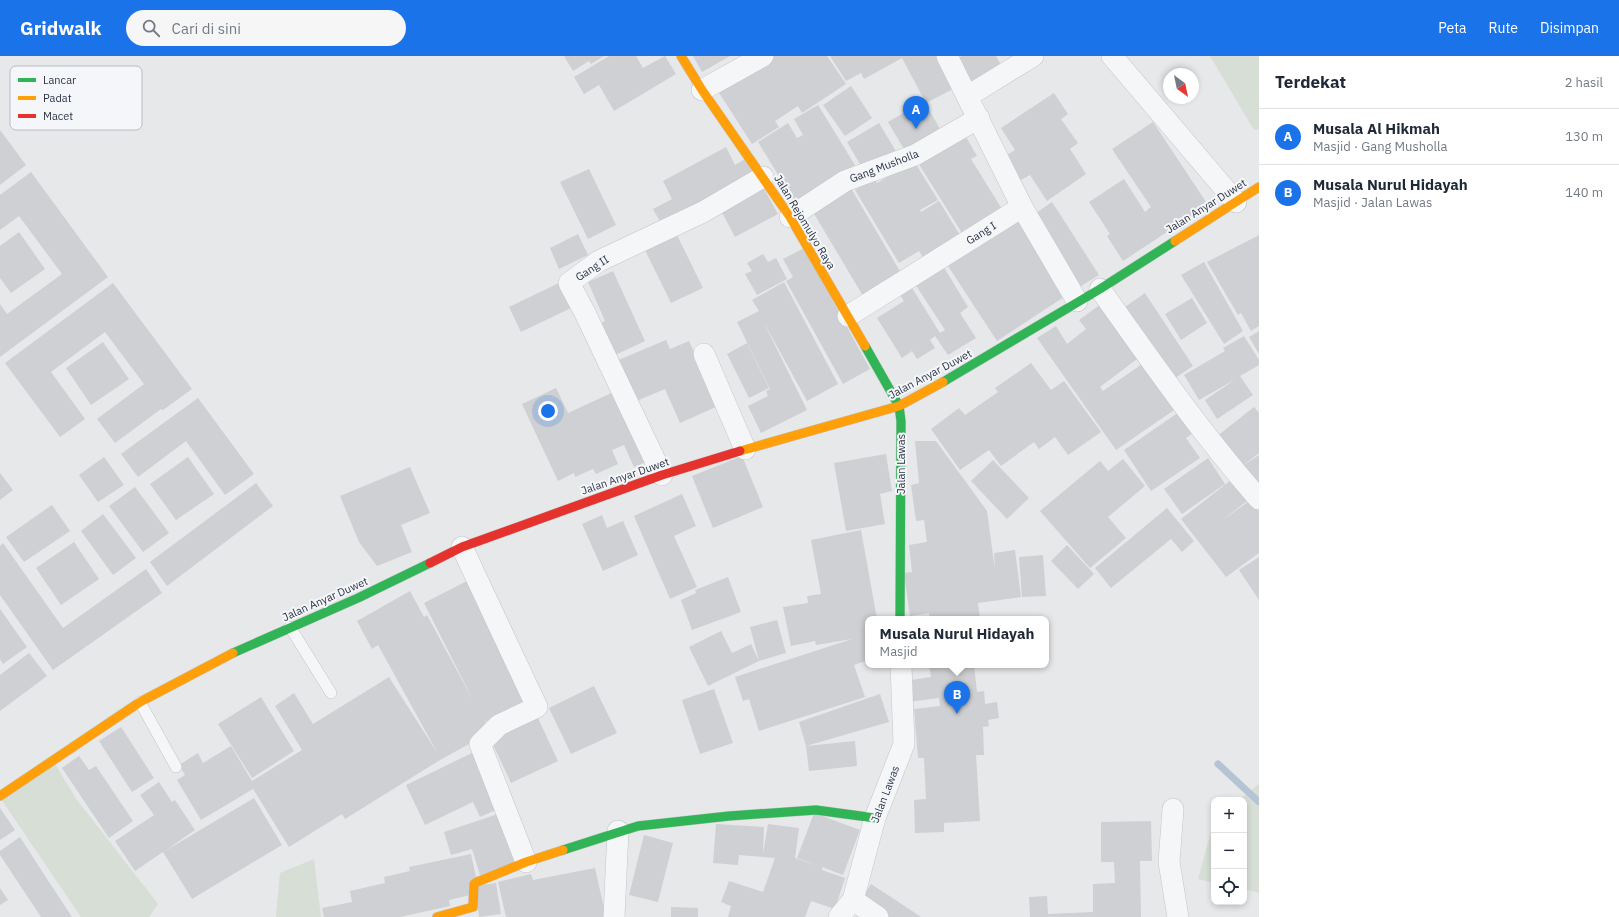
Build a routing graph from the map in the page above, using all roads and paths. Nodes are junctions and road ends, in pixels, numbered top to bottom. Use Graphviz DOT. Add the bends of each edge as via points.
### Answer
graph roads {
  1 [pos="681,56"];
  2 [pos="763,56"];
  3 [pos="947,56"];
  4 [pos="1033,56"];
  5 [pos="1112,56"];
  6 [pos="702,90"];
  7 [pos="968,96"];
  8 [pos="979,118"];
  9 [pos="763,177"];
  10 [pos="1259,187"];
  11 [pos="1236,202"];
  12 [pos="1022,207"];
  13 [pos="790,217"];
  14 [pos="1100,289"];
  15 [pos="1077,301"];
  16 [pos="848,316"];
  17 [pos="704,354"];
  18 [pos="899,406"];
  19 [pos="745,449"];
  20 [pos="662,475"];
  21 [pos="1259,499"];
  22 [pos="462,547"];
  23 [pos="900,616"];
  24 [pos="290,627"];
  25 [pos="901,668"];
  26 [pos="331,693"];
  27 [pos="140,702"];
  28 [pos="176,767"];
  29 [pos="0,796"];
  30 [pos="1173,809"];
  31 [pos="874,818"];
  32 [pos="618,831"];
  33 [pos="526,862"];
  34 [pos="853,900"];
  35 [pos="437,917"];
  36 [pos="614,917"];
  37 [pos="839,917"];
  38 [pos="878,917"];
  39 [pos="1178,917"];
  1 -- 6 [label="street, Jalan Rejomulyo Raya"];
  2 -- 6 [label="street"];
  3 -- 7 [label="street"];
  4 -- 7 [label="street"];
  5 -- 11 [label="street"];
  6 -- 9 [label="street, Jalan Rejomulyo Raya"];
  7 -- 8 [label="street"];
  8 -- 12 [label="street"];
  8 -- 13 [label="street, Gang Musholla" via="910,158 845,182"];
  9 -- 13 [label="street, Jalan Rejomulyo Raya"];
  9 -- 20 [label="street, Gang II" via="703,212 598,261 569,283"];
  10 -- 11 [label="street, Jalan Anyar Duwet"];
  11 -- 14 [label="street, Jalan Anyar Duwet"];
  12 -- 15 [label="street"];
  12 -- 16 [label="street, Gang I"];
  13 -- 16 [label="street, Jalan Rejomulyo Raya"];
  14 -- 15 [label="street, Jalan Anyar Duwet"];
  14 -- 21 [label="street" via="1170,388"];
  15 -- 18 [label="street, Jalan Anyar Duwet" via="973,365"];
  16 -- 18 [label="street, Jalan Rejomulyo Raya"];
  17 -- 19 [label="street"];
  18 -- 19 [label="street, Jalan Anyar Duwet"];
  18 -- 23 [label="street, Jalan Lawas"];
  19 -- 20 [label="street, Jalan Anyar Duwet"];
  20 -- 22 [label="street, Jalan Anyar Duwet"];
  22 -- 24 [label="street, Jalan Anyar Duwet" via="358,598"];
  22 -- 33 [label="street" via="537,707 499,725 480,744"];
  24 -- 26 [label="lane"];
  24 -- 27 [label="street, Jalan Anyar Duwet" via="214,662"];
  25 -- 31 [label="street, Jalan Lawas" via="904,744"];
  27 -- 28 [label="lane"];
  27 -- 29 [label="street, Jalan Anyar Duwet"];
  30 -- 39 [label="street" via="1169,862"];
  31 -- 32 [label="street" via="816,810 684,820"];
  31 -- 34 [label="street, Jalan Lawas"];
  32 -- 33 [label="street"];
  32 -- 36 [label="street"];
  33 -- 35 [label="street" via="474,884 473,907"];
  34 -- 37 [label="street, Jalan Lawas"];
  34 -- 38 [label="street"];
}
